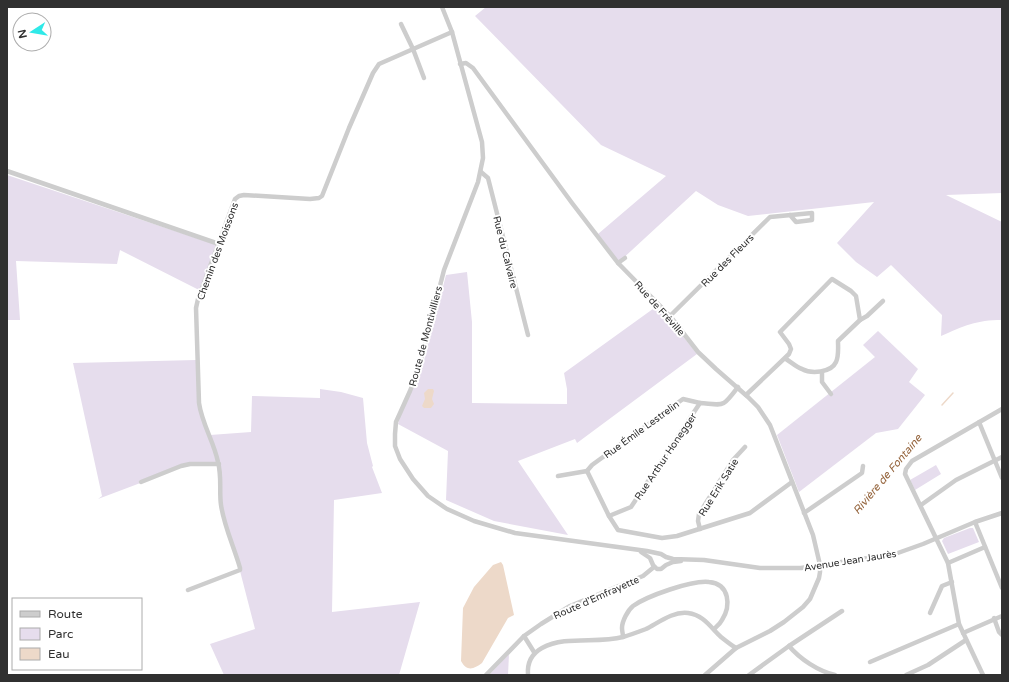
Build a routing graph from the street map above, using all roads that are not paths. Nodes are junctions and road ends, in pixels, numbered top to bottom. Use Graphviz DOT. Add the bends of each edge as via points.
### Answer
graph roads {
  1 [pos="442,7"];
  2 [pos="401,24"];
  3 [pos="452,32"];
  4 [pos="413,49"];
  5 [pos="461,66"];
  6 [pos="424,78"];
  7 [pos="7,171"];
  8 [pos="481,172"];
  9 [pos="790,215"];
  10 [pos="219,244"];
  11 [pos="625,258"];
  12 [pos="618,263"];
  13 [pos="884,301"];
  14 [pos="670,316"];
  15 [pos="860,320"];
  16 [pos="528,335"];
  17 [pos="786,359"];
  18 [pos="822,372"];
  19 [pos="738,387"];
  20 [pos="830,394"];
  21 [pos="746,395"];
  22 [pos="700,403"];
  23 [pos="1002,409"];
  24 [pos="979,422"];
  25 [pos="745,447"];
  26 [pos="1002,457"];
  27 [pos="994,460"];
  28 [pos="219,464"];
  29 [pos="863,466"];
  30 [pos="587,471"];
  31 [pos="558,476"];
  32 [pos="1002,478"];
  33 [pos="141,482"];
  34 [pos="792,482"];
  35 [pos="921,506"];
  36 [pos="804,513"];
  37 [pos="1002,513"];
  38 [pos="609,516"];
  39 [pos="975,522"];
  40 [pos="700,529"];
  41 [pos="937,538"];
  42 [pos="985,548"];
  43 [pos="636,550"];
  44 [pos="657,554"];
  45 [pos="666,557"];
  46 [pos="691,559"];
  47 [pos="652,560"];
  48 [pos="948,563"];
  49 [pos="666,565"];
  50 [pos="820,565"];
  51 [pos="654,566"];
  52 [pos="952,582"];
  53 [pos="1002,588"];
  54 [pos="188,590"];
  55 [pos="842,611"];
  56 [pos="930,613"];
  57 [pos="1002,616"];
  58 [pos="994,618"];
  59 [pos="959,624"];
  60 [pos="714,629"];
  61 [pos="963,633"];
  62 [pos="1002,635"];
  63 [pos="524,636"];
  64 [pos="623,637"];
  65 [pos="966,640"];
  66 [pos="789,646"];
  67 [pos="736,648"];
  68 [pos="534,652"];
  69 [pos="870,662"];
  70 [pos="827,674"];
  71 [pos="486,675"];
  72 [pos="528,675"];
  73 [pos="705,675"];
  74 [pos="749,675"];
  75 [pos="835,675"];
  76 [pos="906,675"];
  77 [pos="983,675"];
  1 -- 3 [label="street, Route de Montivilliers"];
  2 -- 4 [label="street"];
  3 -- 4 [label="street"];
  3 -- 5 [label="street, Route de Montivilliers"];
  4 -- 6 [label="street"];
  4 -- 10 [label="street, Chemin des Moissons" via="379,64 373,73 322,196 310,199 239,196 235,199"];
  5 -- 8 [label="street, Route de Montivilliers" via="482,142"];
  5 -- 12 [label="street, Rue de Fréville" via="467,67 469,64 473,68"];
  7 -- 10 [label="street"];
  8 -- 16 [label="street, Rue du Calvaire" via="488,178"];
  8 -- 43 [label="street, Route de Montivilliers" via="444,270 419,368 396,422 394,434 400,459 428,496 447,509 474,521 515,533"];
  9 -- 14 [label="street, Rue des Fleurs" via="770,217"];
  10 -- 28 [label="street, Chemin des Moissons" via="196,308 200,412"];
  11 -- 12 [label="street"];
  12 -- 14 [label="street, Rue de Fréville"];
  13 -- 15 [label="street"];
  14 -- 19 [label="street, Rue de Fréville" via="698,352"];
  15 -- 17 [label="street" via="856,296 832,279 780,332 791,349"];
  15 -- 18 [label="street" via="838,341 836,363"];
  17 -- 18 [label="street" via="802,370"];
  17 -- 21 [label="street"];
  18 -- 20 [label="street" via="822,382"];
  19 -- 21 [label="street, Rue de Fréville"];
  19 -- 22 [label="street, Rue Arthur Honegger" via="721,405"];
  21 -- 34 [label="street, Rue de Fréville" via="770,425"];
  22 -- 30 [label="street, Rue Émile Lestrelin" via="683,400 592,464"];
  22 -- 38 [label="street, Rue Arthur Honegger" via="631,507"];
  23 -- 24 [label="street"];
  24 -- 27 [label="street"];
  24 -- 35 [label="street" via="908,465 906,474"];
  25 -- 40 [label="street, Rue Erik Satie" via="733,460 699,514"];
  26 -- 27 [label="street"];
  27 -- 32 [label="street"];
  27 -- 35 [label="street" via="956,480"];
  28 -- 33 [label="street" via="181,466"];
  28 -- 54 [label="street, Chemin des Moissons" via="221,505 240,570"];
  29 -- 36 [label="street" via="862,473"];
  30 -- 31 [label="street"];
  30 -- 38 [label="street"];
  34 -- 36 [label="street, Rue de Fréville"];
  34 -- 40 [label="street" via="750,513"];
  35 -- 41 [label="street"];
  36 -- 50 [label="street, Rue de Fréville" via="813,535"];
  37 -- 39 [label="street, Avenue Jean Jaurès"];
  38 -- 40 [label="street" via="618,530 662,538"];
  39 -- 41 [label="street, Avenue Jean Jaurès"];
  39 -- 42 [label="street"];
  41 -- 48 [label="street"];
  41 -- 50 [label="street, Avenue Jean Jaurès" via="895,554"];
  42 -- 48 [label="street"];
  42 -- 53 [label="street"];
  43 -- 44 [label="street, Route de Montivilliers"];
  43 -- 47 [label="street, Route de Montivilliers"];
  44 -- 45 [label="street"];
  44 -- 47 [label="street"];
  45 -- 46 [label="street, Avenue Jean Jaurès"];
  45 -- 49 [label="street"];
  46 -- 49 [label="street, Avenue Jean Jaurès"];
  46 -- 50 [label="street, Avenue Jean Jaurès" via="769,569"];
  47 -- 51 [label="street"];
  48 -- 52 [label="street"];
  49 -- 51 [label="street" via="657,569"];
  50 -- 67 [label="street" via="819,578 810,599 803,607 770,631"];
  51 -- 63 [label="street, Route d'Emfrayette" via="643,576 570,606"];
  52 -- 56 [label="street" via="942,586"];
  52 -- 59 [label="street"];
  55 -- 66 [label="street"];
  57 -- 58 [label="street"];
  58 -- 61 [label="street"];
  58 -- 62 [label="street"];
  59 -- 61 [label="street"];
  59 -- 69 [label="street"];
  60 -- 64 [label="street" via="697,615 682,613"];
  60 -- 64 [label="street" via="726,612 727,596 715,583 697,583 655,595 633,606 622,627"];
  60 -- 67 [label="street"];
  61 -- 65 [label="street"];
  63 -- 68 [label="street"];
  63 -- 71 [label="street, Route d'Emfrayette"];
  64 -- 68 [label="street" via="595,641 562,641"];
  65 -- 76 [label="street" via="928,665"];
  65 -- 77 [label="street"];
  66 -- 70 [label="street"];
  66 -- 74 [label="street"];
  67 -- 73 [label="street"];
  68 -- 72 [label="street" via="528,664"];
  70 -- 75 [label="street"];
}
